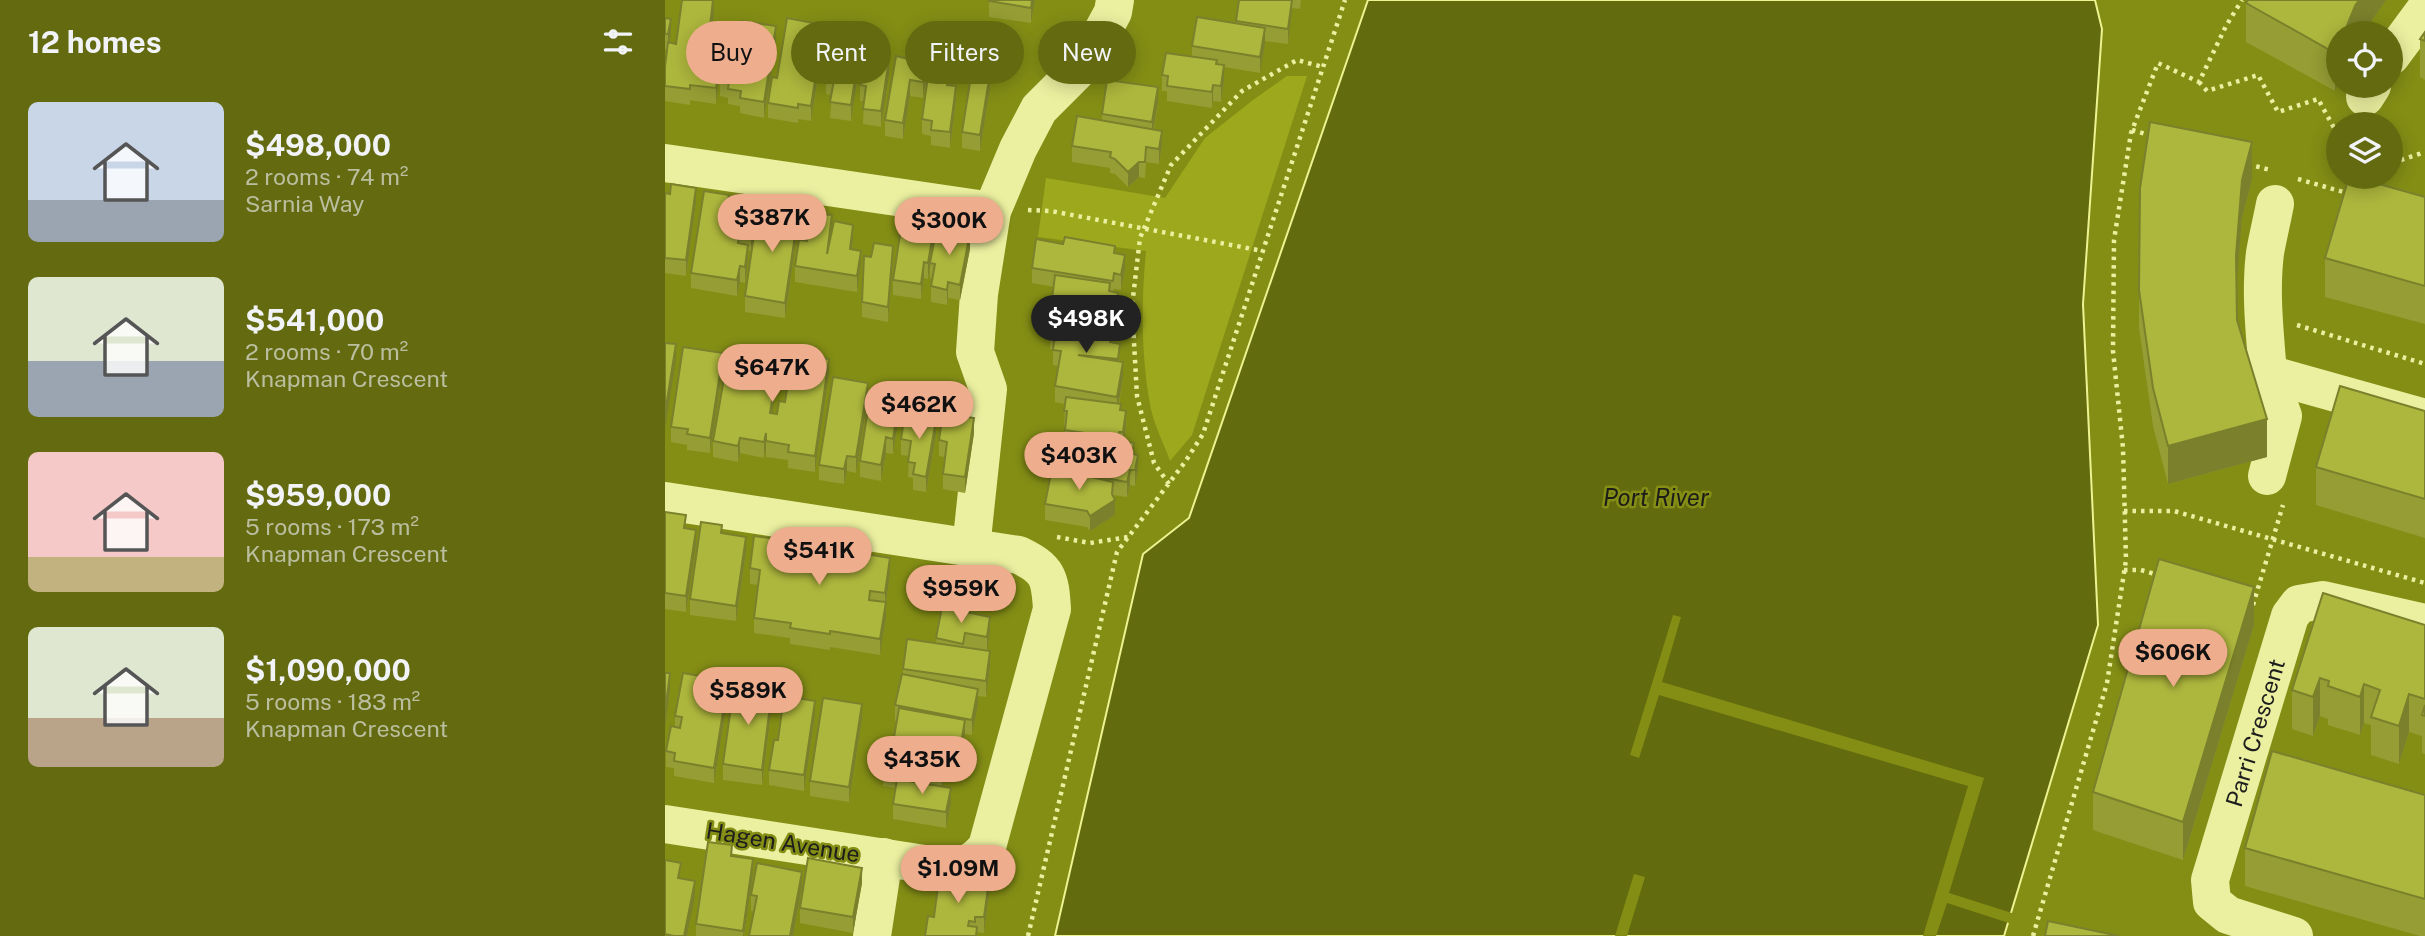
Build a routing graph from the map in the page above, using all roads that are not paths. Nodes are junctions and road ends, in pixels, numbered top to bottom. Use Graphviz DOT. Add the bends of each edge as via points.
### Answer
graph roads {
  1 [pos="1115,0"];
  2 [pos="2425,10"];
  3 [pos="2403,40"];
  4 [pos="665,163"];
  5 [pos="2275,204"];
  6 [pos="992,211"];
  7 [pos="2268,374"];
  8 [pos="2425,418"];
  9 [pos="2276,489"];
  10 [pos="665,501"];
  11 [pos="971,548"];
  12 [pos="2425,623"];
  13 [pos="665,824"];
  14 [pos="884,857"];
  15 [pos="872,936"];
  16 [pos="2294,936"];
  1 -- 6 [label="street" via="1086,62 1039,109"];
  2 -- 3 [label="street"];
  4 -- 6 [label="street"];
  5 -- 7 [label="street" via="2266,252 2263,315"];
  6 -- 11 [label="street" via="975,352 988,389"];
  7 -- 8 [label="street"];
  7 -- 9 [label="street" via="2283,416"];
  10 -- 11 [label="street"];
  11 -- 14 [label="street, Hagen Avenue" via="1019,555 1039,565 1050,584 1052,609 987,847 964,865 943,867"];
  12 -- 16 [label="street, Parri Crescent" via="2323,600 2299,604 2290,616 2262,764 2210,880 2212,902 2228,915"];
  13 -- 14 [label="street, Hagen Avenue"];
  14 -- 15 [label="street"];
}
